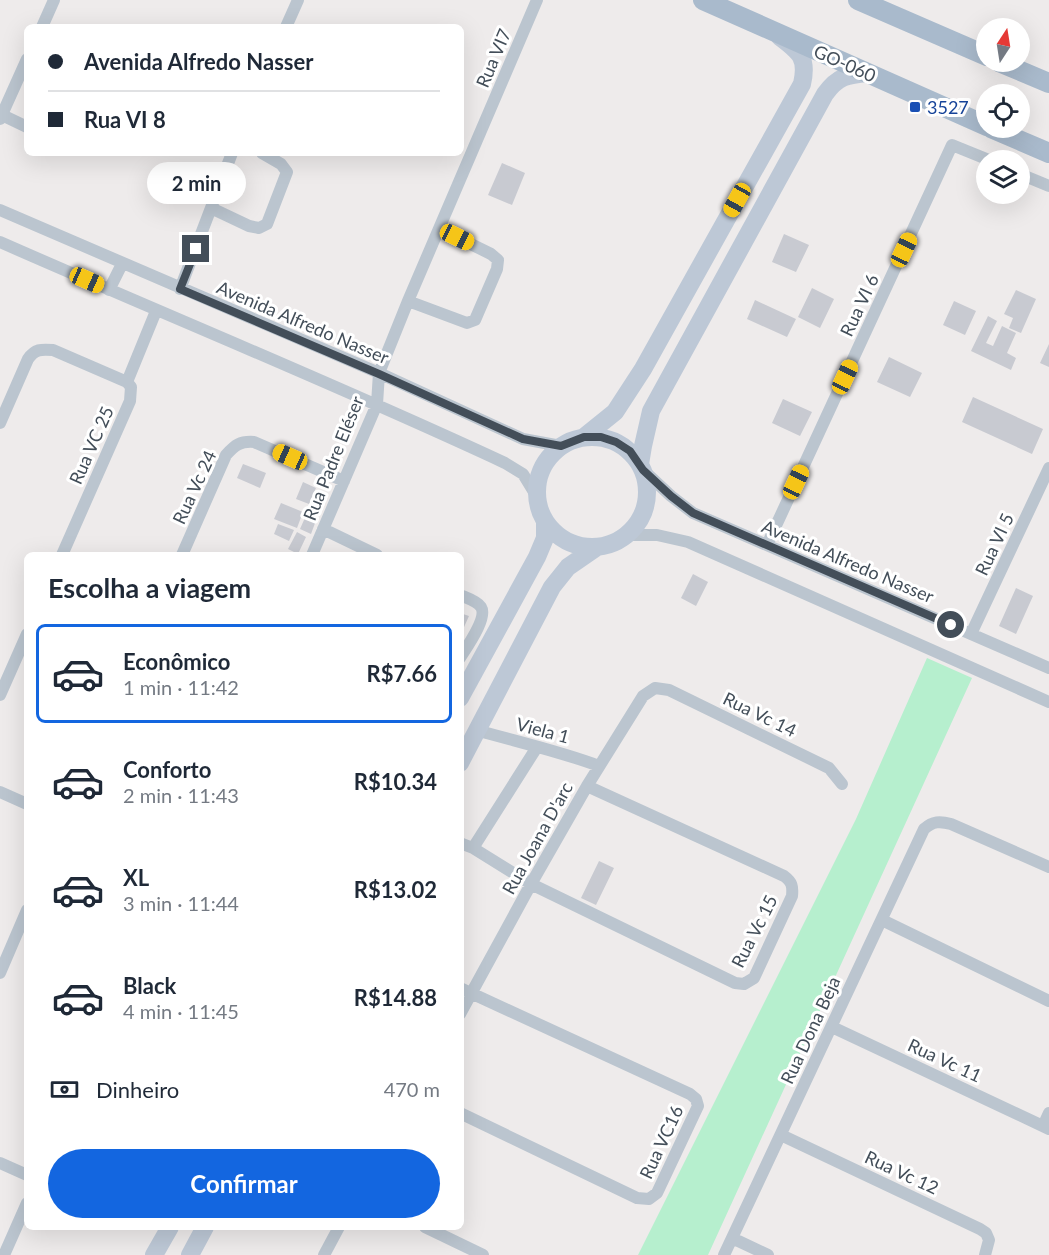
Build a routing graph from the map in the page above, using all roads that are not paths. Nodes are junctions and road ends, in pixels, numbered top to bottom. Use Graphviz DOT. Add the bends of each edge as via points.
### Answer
graph roads {
  1 [pos="54,0"];
  2 [pos="298,0"];
  3 [pos="537,0"];
  4 [pos="703,0"];
  5 [pos="858,0"];
  6 [pos="43,24"];
  7 [pos="287,24"];
  8 [pos="771,31"];
  9 [pos="976,51"];
  10 [pos="24,66"];
  11 [pos="1023,72"];
  12 [pos="868,73"];
  13 [pos="1049,83"];
  14 [pos="1,117"];
  15 [pos="976,121"];
  16 [pos="24,126"];
  17 [pos="1014,138"];
  18 [pos="1049,153"];
  19 [pos="976,155"];
  20 [pos="231,156"];
  21 [pos="267,156"];
  22 [pos="1030,178"];
  23 [pos="1049,186"];
  24 [pos="211,208"];
  25 [pos="0,210"];
  26 [pos="440,229"];
  27 [pos="0,242"];
  28 [pos="122,264"];
  29 [pos="180,289"];
  30 [pos="109,290"];
  31 [pos="408,301"];
  32 [pos="156,310"];
  33 [pos="379,374"];
  34 [pos="127,382"];
  35 [pos="377,404"];
  36 [pos="0,423"];
  37 [pos="584,437"];
  38 [pos="561,446"];
  39 [pos="642,467"];
  40 [pos="1049,468"];
  41 [pos="345,481"];
  42 [pos="537,497"];
  43 [pos="545,521"];
  44 [pos="323,529"];
  45 [pos="628,535"];
  46 [pos="767,545"];
  47 [pos="597,547"];
  48 [pos="63,552"];
  49 [pos="183,552"];
  50 [pos="313,552"];
  51 [pos="371,552"];
  52 [pos="464,597"];
  53 [pos="971,634"];
  54 [pos="24,641"];
  55 [pos="464,651"];
  56 [pos="1049,668"];
  57 [pos="655,688"];
  58 [pos="464,691"];
  59 [pos="0,695"];
  60 [pos="1049,702"];
  61 [pos="476,730"];
  62 [pos="537,747"];
  63 [pos="464,755"];
  64 [pos="599,765"];
  65 [pos="842,784"];
  66 [pos="587,786"];
  67 [pos="0,792"];
  68 [pos="24,803"];
  69 [pos="466,845"];
  70 [pos="1049,867"];
  71 [pos="531,884"];
  72 [pos="24,917"];
  73 [pos="882,920"];
  74 [pos="0,973"];
  75 [pos="464,989"];
  76 [pos="474,992"];
  77 [pos="1049,1001"];
  78 [pos="464,1008"];
  79 [pos="832,1027"];
  80 [pos="1049,1113"];
  81 [pos="464,1115"];
  82 [pos="1046,1127"];
  83 [pos="781,1135"];
  84 [pos="0,1163"];
  85 [pos="24,1174"];
  86 [pos="24,1210"];
  87 [pos="168,1230"];
  88 [pos="203,1230"];
  89 [pos="337,1230"];
  90 [pos="431,1230"];
  91 [pos="732,1238"];
  92 [pos="4,1255"];
  93 [pos="154,1255"];
  94 [pos="190,1255"];
  95 [pos="324,1255"];
  96 [pos="483,1255"];
  97 [pos="724,1255"];
  98 [pos="768,1255"];
  99 [pos="985,1255"];
  1 -- 6 [label="street"];
  2 -- 7 [label="street"];
  3 -- 26 [label="street, Rua VI7"];
  4 -- 8 [label="main road, GO-060 / GO-060"];
  5 -- 9 [label="main road"];
  8 -- 12 [label="main road, GO-060 / GO-060"];
  8 -- 37 [label="main road" via="797,50 805,64 802,84 643,369 615,412"];
  10 -- 14 [label="street"];
  11 -- 13 [label="main road"];
  12 -- 15 [label="main road, GO-060 / GO-060"];
  12 -- 39 [label="main road" via="833,82 825,94 651,411"];
  14 -- 16 [label="street"];
  17 -- 18 [label="main road, GO-060 / GO-060"];
  19 -- 46 [label="street, Rua VI 6" via="952,145"];
  20 -- 24 [label="street"];
  21 -- 24 [label="street" via="287,172 267,224 259,228 249,226"];
  22 -- 23 [label="street"];
  24 -- 29 [label="street"];
  25 -- 28 [label="street, Avenida Alfredo Nasser"];
  26 -- 31 [label="street, Rua VI7"];
  26 -- 31 [label="street" via="491,254 498,260 498,269 475,320 467,323"];
  27 -- 30 [label="street"];
  28 -- 29 [label="street, Avenida Alfredo Nasser"];
  28 -- 30 [label="street"];
  29 -- 33 [label="street, Avenida Alfredo Nasser"];
  30 -- 32 [label="street"];
  31 -- 33 [label="street, Rua VI7"];
  32 -- 34 [label="street"];
  32 -- 35 [label="street"];
  33 -- 35 [label="street, Rua Padre Eléser"];
  33 -- 38 [label="street, Avenida Alfredo Nasser" via="523,439"];
  34 -- 36 [label="street" via="52,350 41,349 28,359"];
  34 -- 48 [label="street, Rua VC 25" via="131,387 130,401"];
  35 -- 41 [label="street, Rua Padre Eléser"];
  35 -- 42 [label="street" via="505,463 523,474"];
  37 -- 38 [label="main road"];
  37 -- 39 [label="main road" via="616,442 630,451"];
  38 -- 42 [label="main road" via="542,468"];
  39 -- 45 [label="main road" via="648,487 646,505"];
  39 -- 46 [label="street, Avenida Alfredo Nasser" via="693,513"];
  40 -- 53 [label="street, Rua VI 5"];
  41 -- 44 [label="street, Rua Padre Eléser"];
  41 -- 49 [label="street, Rua Vc 24" via="254,441 243,441 226,455"];
  42 -- 43 [label="main road"];
  43 -- 47 [label="main road" via="567,541"];
  43 -- 58 [label="main road" via="545,538 537,557"];
  44 -- 50 [label="street, Rua Padre Eléser"];
  44 -- 51 [label="street"];
  45 -- 47 [label="main road"];
  45 -- 60 [label="street" via="657,535 688,542"];
  46 -- 53 [label="street, Avenida Alfredo Nasser"];
  47 -- 61 [label="main road" via="568,567 552,587"];
  52 -- 55 [label="street" via="477,603 483,614"];
  53 -- 56 [label="street, Avenida Alfredo Nasser"];
  54 -- 59 [label="street"];
  57 -- 64 [label="street, Rua Joana D'arc" via="643,696"];
  57 -- 65 [label="street, Rua Vc 14" via="669,690 829,768"];
  61 -- 62 [label="street, Viela 1"];
  61 -- 63 [label="main road"];
  62 -- 64 [label="street, Viela 1"];
  62 -- 69 [label="street"];
  64 -- 66 [label="street, Rua Joana D'arc"];
  66 -- 71 [label="street, Rua Joana D'arc"];
  66 -- 71 [label="street, Rua Vc 15" via="790,881 792,896 754,978 744,984 735,983"];
  67 -- 68 [label="street"];
  69 -- 71 [label="street"];
  70 -- 73 [label="street, Rua Dona Beja" via="951,824 931,823 924,829"];
  71 -- 76 [label="street, Rua Joana D'arc"];
  72 -- 74 [label="street"];
  73 -- 77 [label="street"];
  73 -- 79 [label="street, Rua Dona Beja"];
  75 -- 76 [label="street"];
  76 -- 78 [label="street, Rua Joana D'arc"];
  76 -- 81 [label="street, Rua VC16" via="690,1094 698,1106 657,1193 649,1199 638,1198"];
  79 -- 82 [label="street, Rua Vc 11"];
  79 -- 83 [label="street, Rua Dona Beja"];
  80 -- 82 [label="street, Rua Vc 11"];
  83 -- 91 [label="street, Rua Dona Beja"];
  83 -- 99 [label="street, Rua Vc 12" via="980,1229 989,1240"];
  84 -- 85 [label="street"];
  86 -- 92 [label="street"];
  87 -- 93 [label="main road"];
  88 -- 94 [label="main road"];
  89 -- 95 [label="street"];
  90 -- 96 [label="street"];
  91 -- 97 [label="street, Rua Dona Beja"];
  91 -- 98 [label="street"];
}
